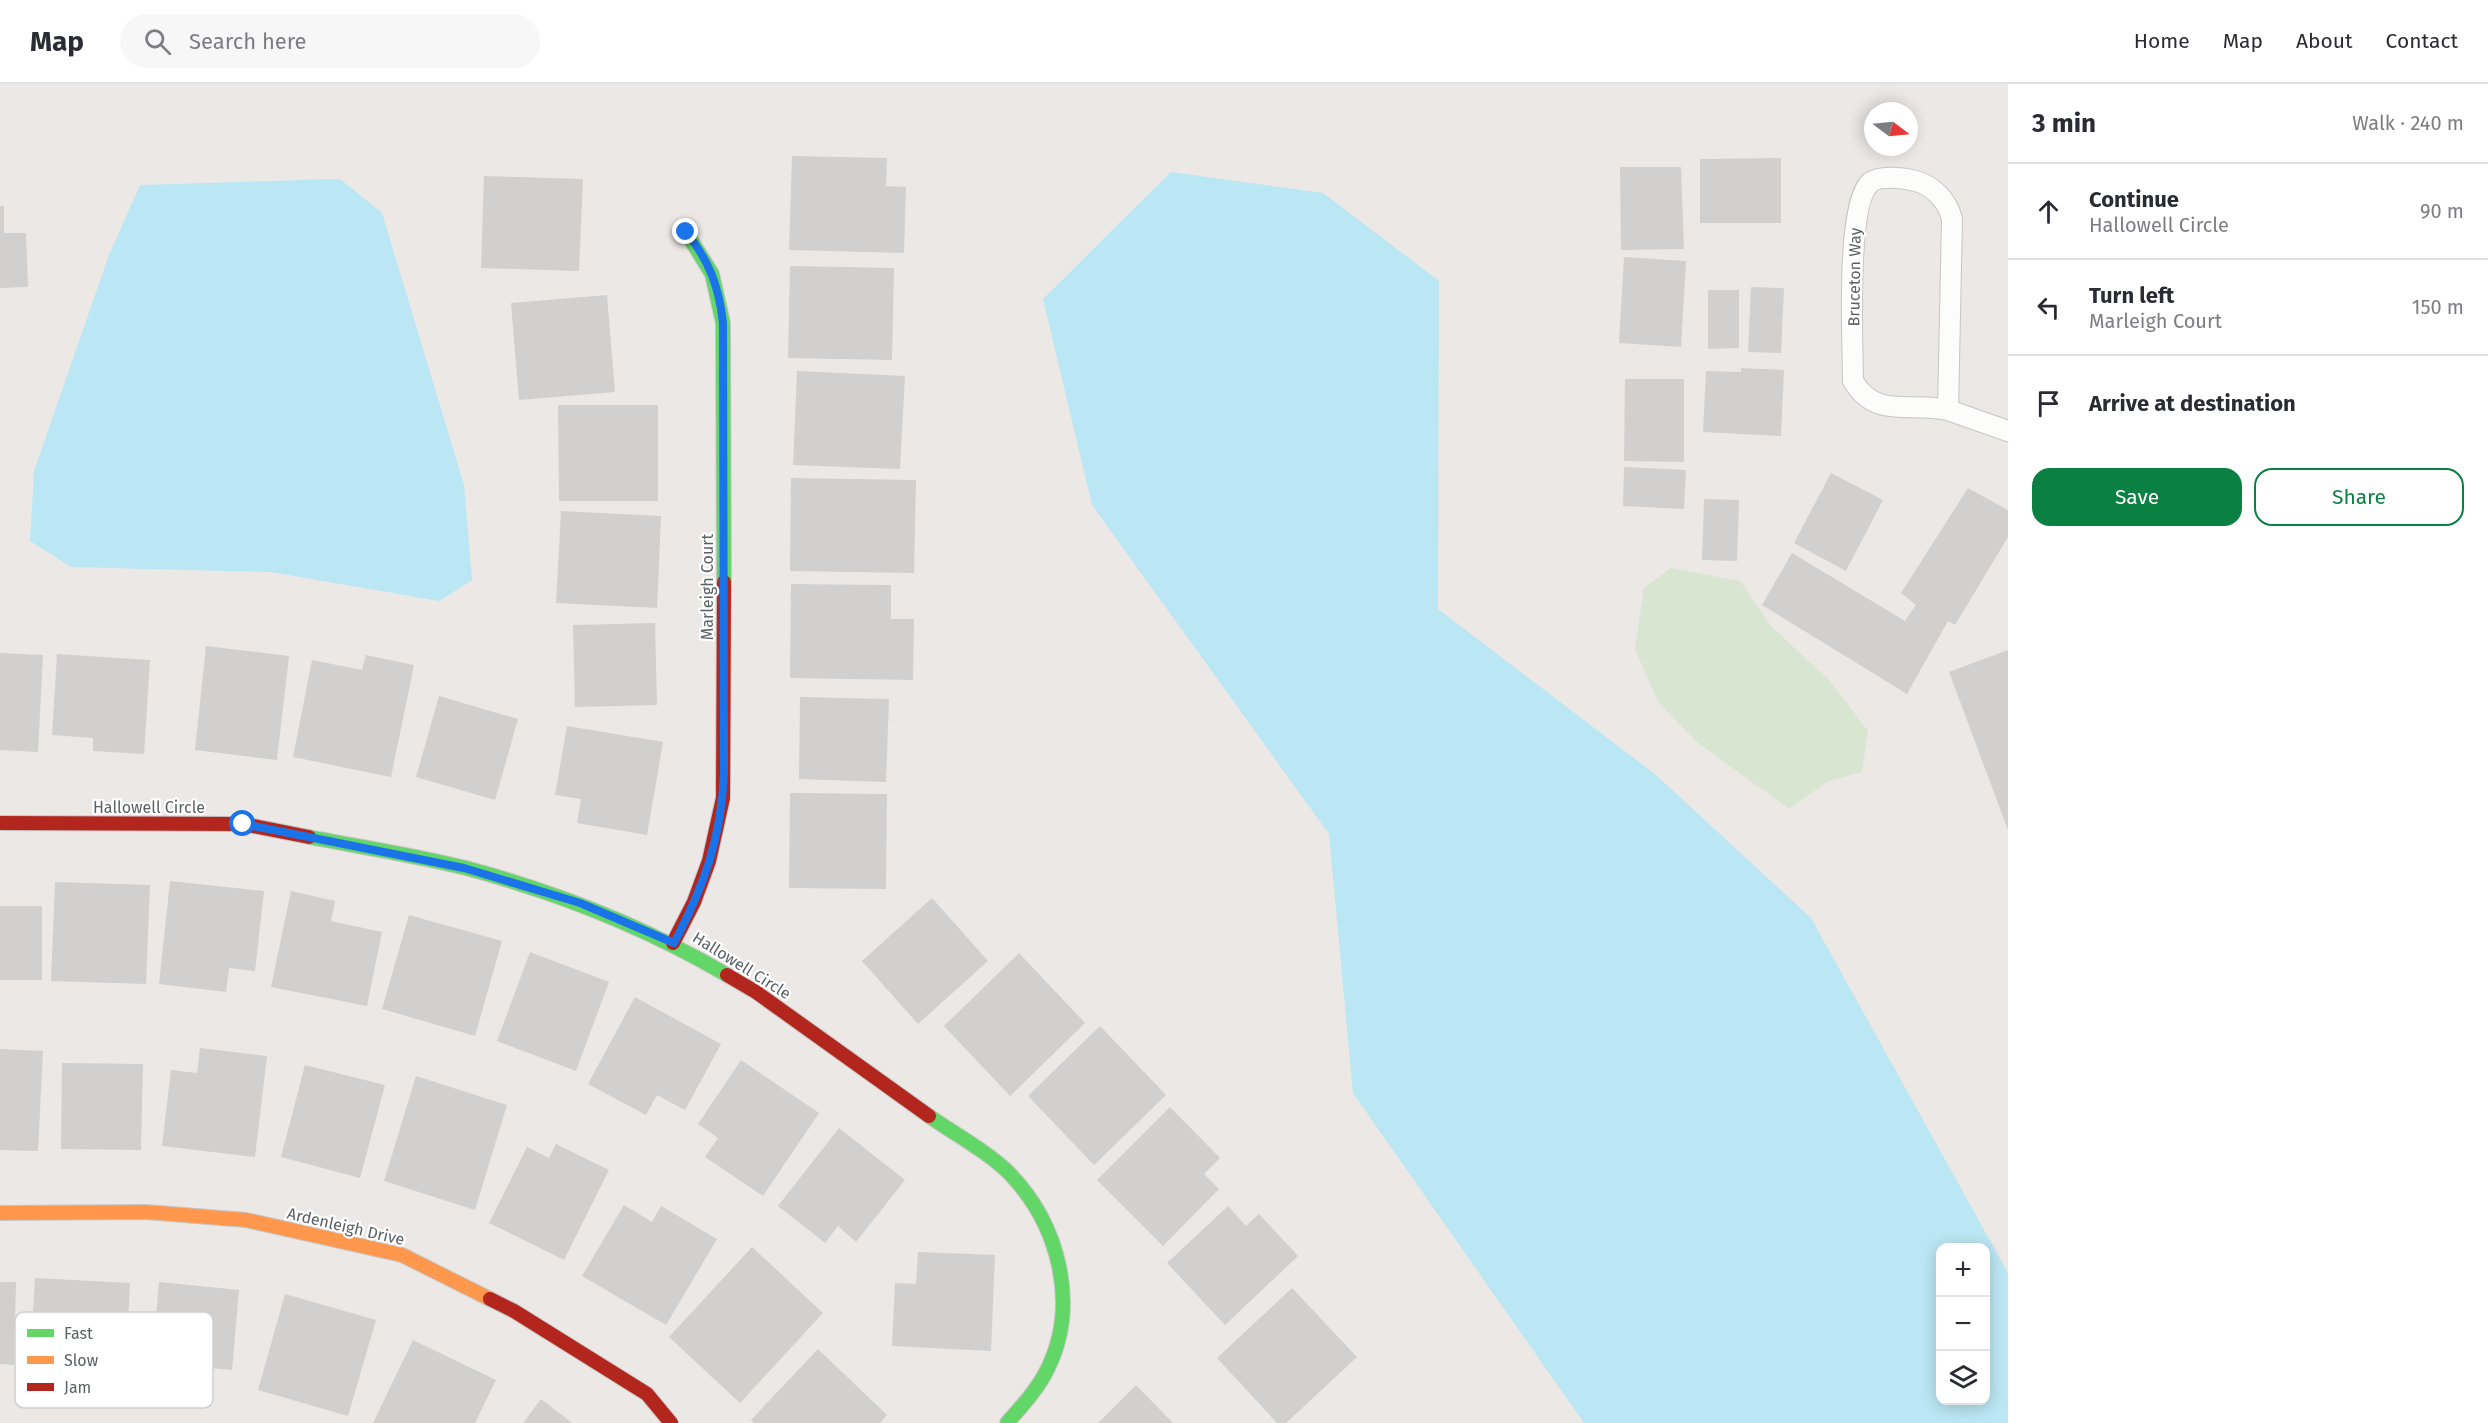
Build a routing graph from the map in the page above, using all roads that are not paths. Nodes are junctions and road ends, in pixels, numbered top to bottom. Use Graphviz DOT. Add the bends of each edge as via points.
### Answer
graph roads {
  1 [pos="686,232"];
  2 [pos="1955,413"];
  3 [pos="2008,431"];
  4 [pos="0,823"];
  5 [pos="674,943"];
  6 [pos="0,1213"];
  7 [pos="671,1423"];
  8 [pos="1007,1423"];
  1 -- 5 [label="street, Marleigh Court" via="713,273 723,323 724,774 712,856"];
  2 -- 2 [label="lane, Bruceton Way" via="1949,208 1932,188 1917,181 1880,178 1865,190 1854,223 1853,381 1862,395 1876,404 1931,406"];
  2 -- 3 [label="lane"];
  4 -- 5 [label="street, Hallowell Circle" via="243,824 464,868 580,903"];
  5 -- 8 [label="street, Hallowell Circle" via="790,1014 1009,1173 1026,1191 1053,1239 1062,1303 1059,1335 1048,1366 1031,1396"];
  6 -- 7 [label="street, Ardenleigh Drive" via="146,1212 246,1220 402,1255 533,1323 647,1394"];
}
